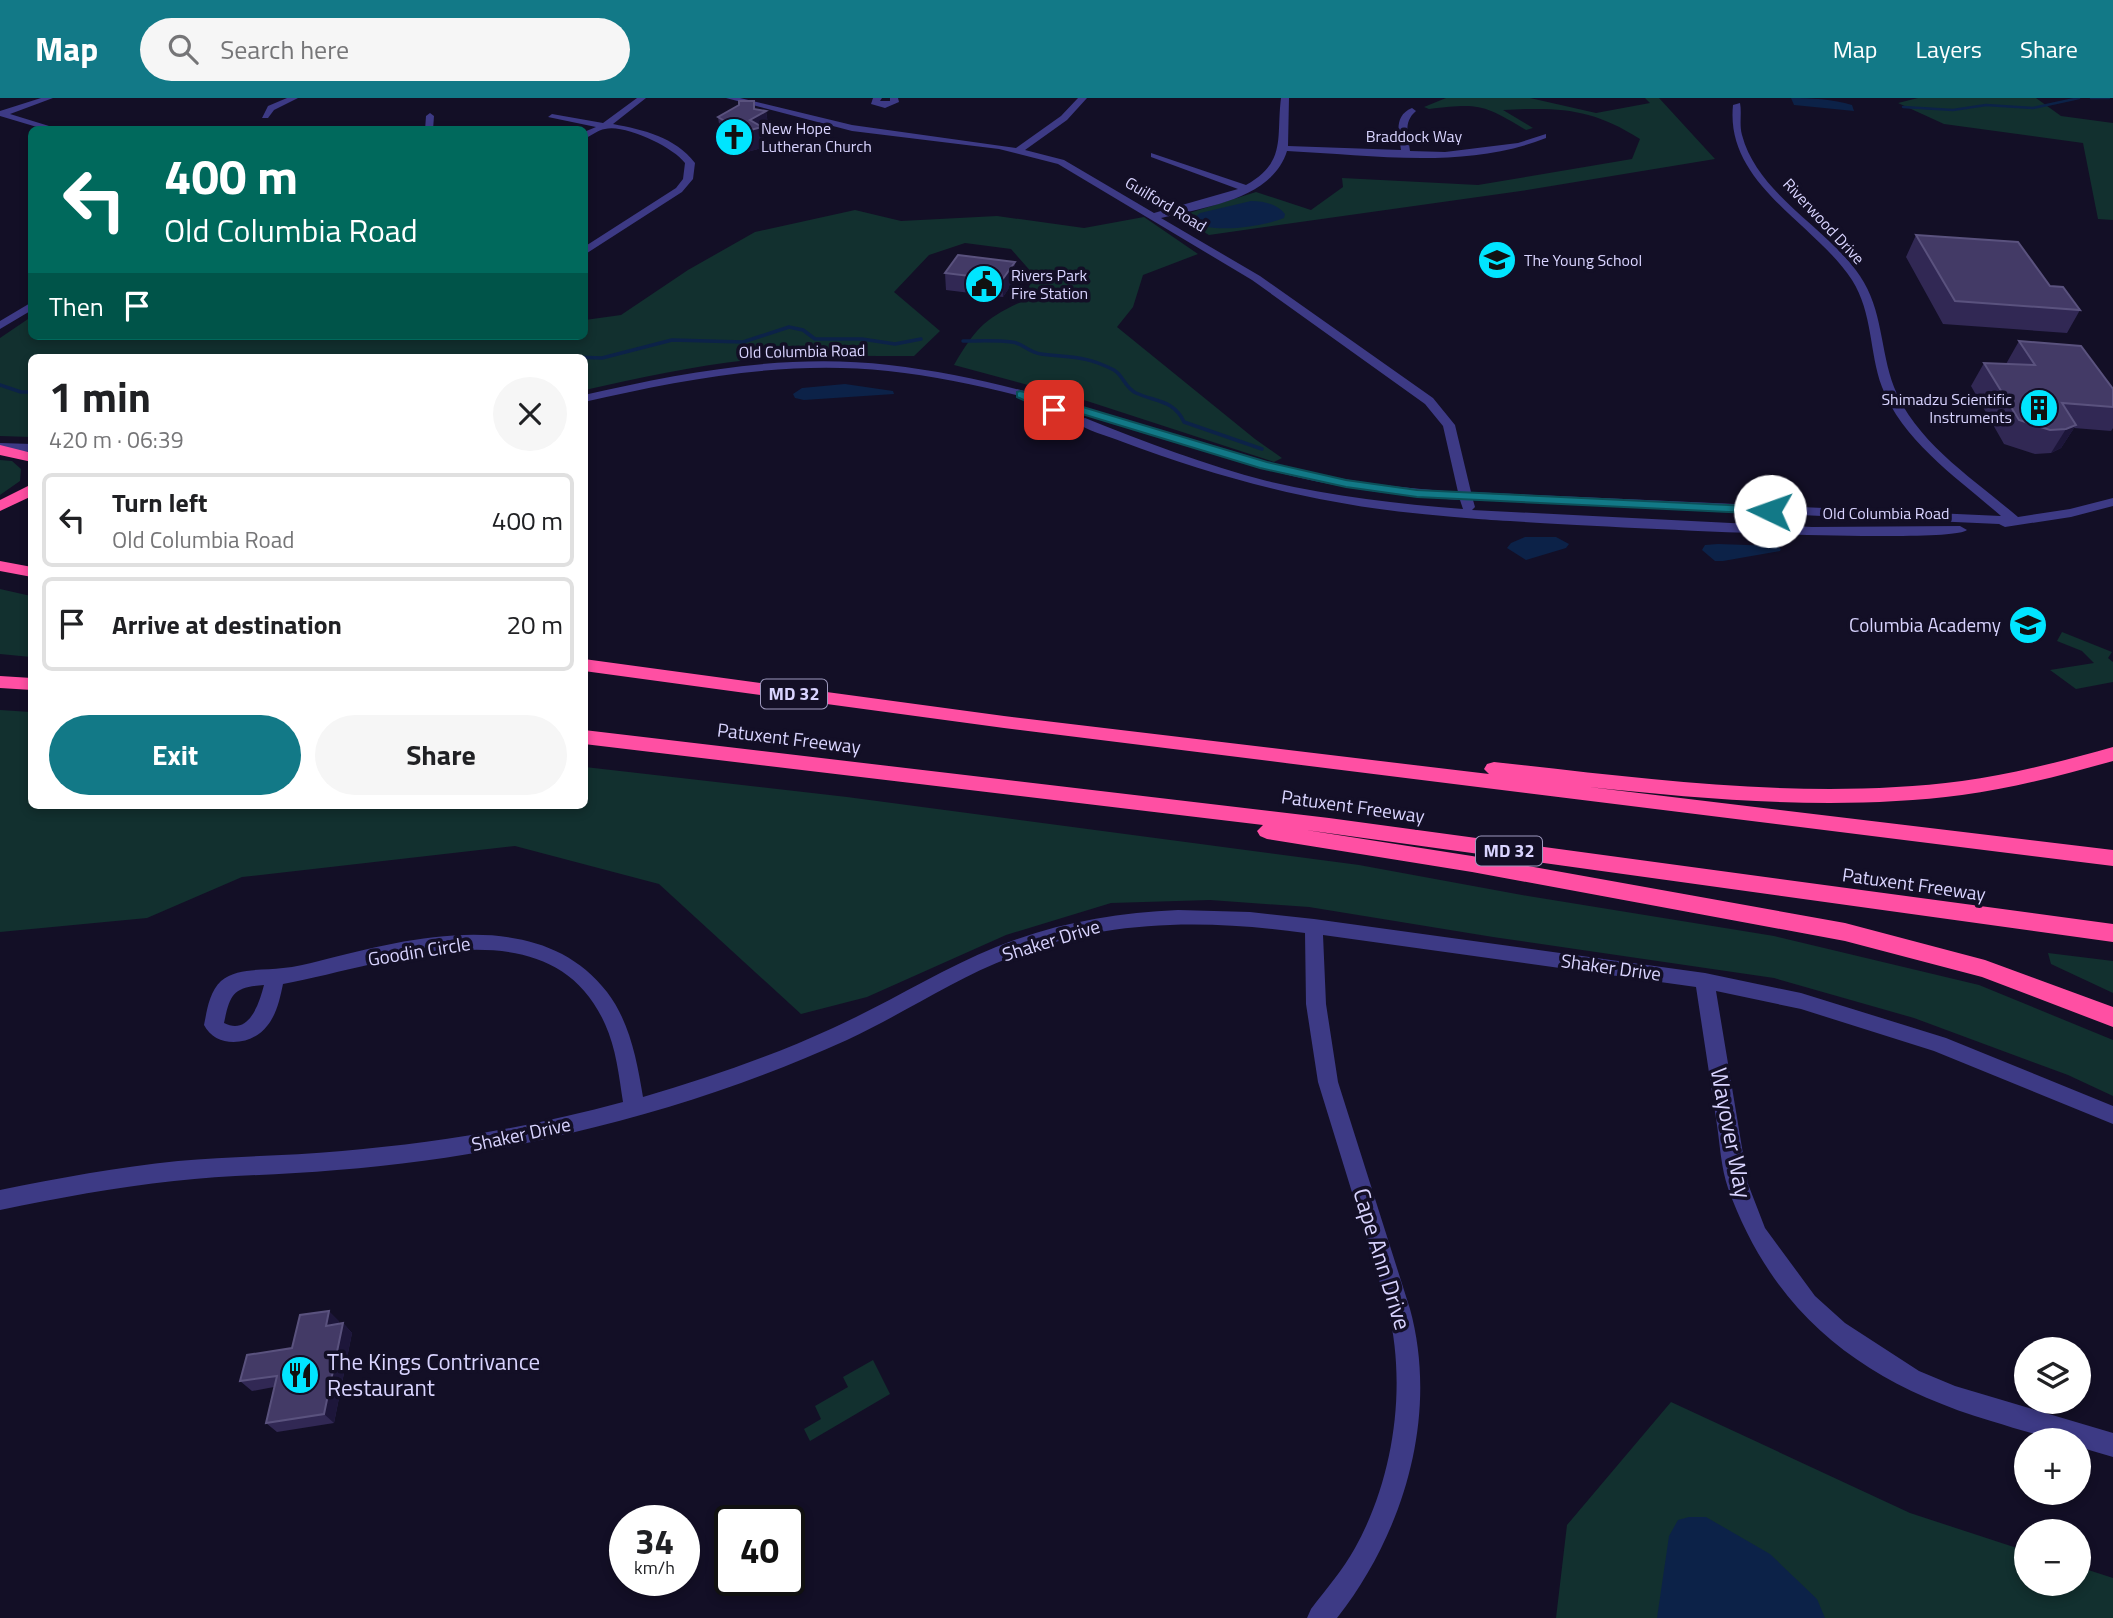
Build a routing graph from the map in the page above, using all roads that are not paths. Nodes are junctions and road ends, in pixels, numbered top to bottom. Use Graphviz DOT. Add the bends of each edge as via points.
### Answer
graph roads {
  1 [pos="49,98"];
  2 [pos="294,98"];
  3 [pos="730,98"];
  4 [pos="772,98"];
  5 [pos="878,98"];
  6 [pos="894,98"];
  7 [pos="1083,98"];
  8 [pos="1285,98"];
  9 [pos="638,99"];
  10 [pos="760,104"];
  11 [pos="1737,105"];
  12 [pos="1412,111"];
  13 [pos="1,114"];
  14 [pos="265,116"];
  15 [pos="430,116"];
  16 [pos="552,117"];
  17 [pos="44,126"];
  18 [pos="429,126"];
  19 [pos="604,127"];
  20 [pos="588,134"];
  21 [pos="1543,136"];
  22 [pos="1282,148"];
  23 [pos="1020,149"];
  24 [pos="1406,154"];
  25 [pos="1154,155"];
  26 [pos="1247,189"];
  27 [pos="1156,216"];
  28 [pos="588,249"];
  29 [pos="28,308"];
  30 [pos="0,326"];
  31 [pos="1020,395"];
  32 [pos="588,398"];
  33 [pos="0,448"];
  34 [pos="28,448"];
  35 [pos="28,457"];
  36 [pos="28,489"];
  37 [pos="1467,496"];
  38 [pos="2113,502"];
  39 [pos="0,506"];
  40 [pos="1468,514"];
  41 [pos="2014,521"];
  42 [pos="0,566"];
  43 [pos="28,571"];
  44 [pos="588,666"];
  45 [pos="0,682"];
  46 [pos="28,684"];
  47 [pos="1004,722"];
  48 [pos="588,737"];
  49 [pos="2113,754"];
  50 [pos="905,774"];
  51 [pos="2113,858"];
  52 [pos="1314,926"];
  53 [pos="2113,933"];
  54 [pos="275,977"];
  55 [pos="1705,981"];
  56 [pos="2113,1017"];
  57 [pos="634,1108"];
  58 [pos="2113,1115"];
  59 [pos="0,1200"];
  60 [pos="2113,1445"];
  61 [pos="1320,1618"];
  1 -- 13 [label="street"];
  2 -- 14 [label="street" via="271,108"];
  3 -- 10 [label="street, Guilford Road"];
  4 -- 10 [label="street"];
  5 -- 6 [label="street" via="874,102 885,105 895,102"];
  7 -- 23 [label="street"];
  8 -- 22 [label="street"];
  9 -- 19 [label="street"];
  10 -- 23 [label="street, Guilford Road" via="869,131"];
  11 -- 41 [label="street, Riverwood Drive" via="1737,136 1750,162 1861,285 1875,315 1882,374 1896,404 1928,443"];
  12 -- 24 [label="street" via="1402,121"];
  13 -- 17 [label="street"];
  15 -- 18 [label="street"];
  16 -- 19 [label="street"];
  19 -- 20 [label="street"];
  19 -- 28 [label="street" via="676,146 687,157 690,172 684,186 671,197"];
  21 -- 24 [label="street, Braddock Way" via="1477,152"];
  22 -- 24 [label="street, Braddock Way"];
  22 -- 26 [label="street" via="1271,173"];
  23 -- 27 [label="street, Guilford Road" via="1076,169"];
  25 -- 26 [label="street"];
  26 -- 27 [label="street"];
  27 -- 37 [label="street, Guilford Road" via="1256,278 1429,401 1448,425"];
  29 -- 30 [label="street"];
  31 -- 32 [label="street, Old Columbia Road" via="921,372 813,365 714,372"];
  31 -- 37 [label="street, Old Columbia Road" via="1301,475 1385,490"];
  31 -- 40 [label="street, Old Columbia Road" via="1177,457 1256,482 1385,507"];
  33 -- 34 [label="street"];
  33 -- 35 [label="highway"];
  36 -- 39 [label="highway"];
  37 -- 40 [label="street, Guilford Road"];
  37 -- 41 [label="street, Old Columbia Road"];
  38 -- 41 [label="street, Old Columbia Road"];
  40 -- 41 [label="street, Old Columbia Road" via="1871,533 1961,530"];
  42 -- 43 [label="highway"];
  44 -- 47 [label="highway, Patuxent Freeway / MD 32"];
  45 -- 46 [label="highway"];
  47 -- 49 [label="highway" via="1693,788 1821,795 1964,787 2026,777"];
  47 -- 51 [label="highway, Patuxent Freeway / MD 32"];
  48 -- 50 [label="highway, Patuxent Freeway / MD 32"];
  50 -- 53 [label="highway, Patuxent Freeway / MD 32" via="1329,825"];
  50 -- 56 [label="highway" via="1740,911 1913,948"];
  52 -- 55 [label="street, Shaker Drive"];
  52 -- 57 [label="street, Shaker Drive" via="1177,915 1085,927 1002,953 785,1057"];
  52 -- 61 [label="street, Cape Ann Drive" via="1316,1004 1328,1082 1408,1345 1401,1449 1378,1526 1365,1557"];
  54 -- 57 [label="street, Goodin Circle" via="425,946 488,941 544,954 567,967 601,999 621,1046"];
  55 -- 58 [label="street, Shaker Drive" via="1801,1002 1939,1044"];
  55 -- 60 [label="street, Wayover Way" via="1737,1184 1757,1234 1807,1304 1837,1331 1911,1380 1955,1398"];
  57 -- 59 [label="street, Shaker Drive" via="438,1150 180,1171"];
}
